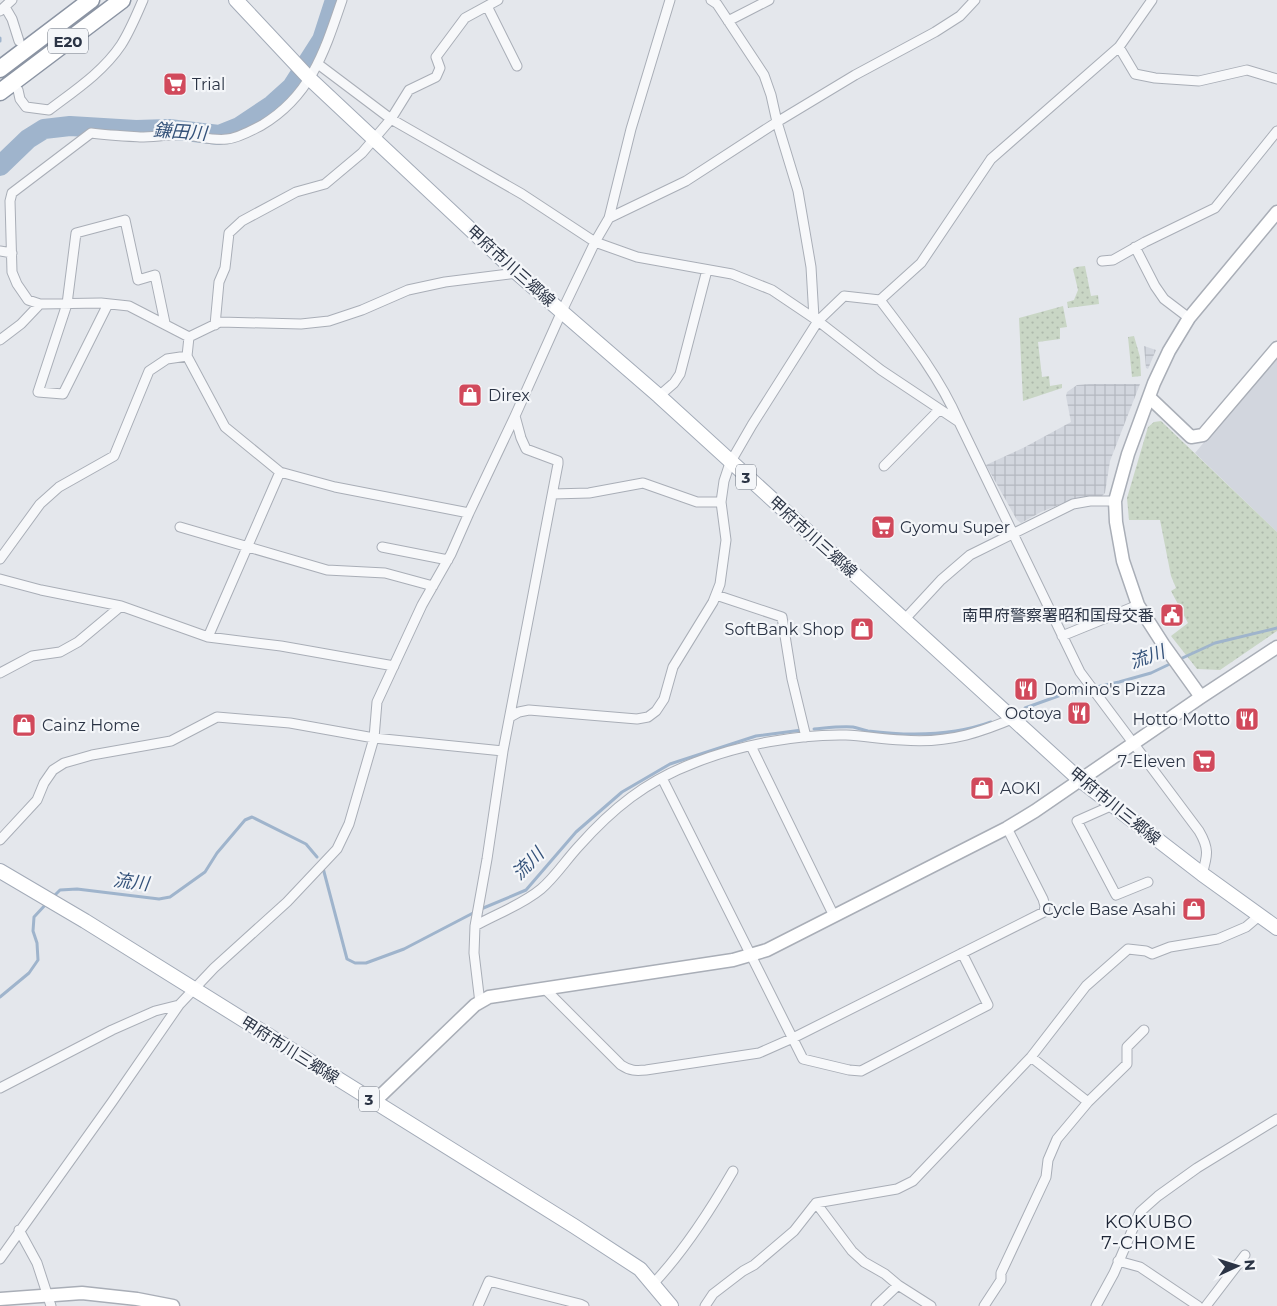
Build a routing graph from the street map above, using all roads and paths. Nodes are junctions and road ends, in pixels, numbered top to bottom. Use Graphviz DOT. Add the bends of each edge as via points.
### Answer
graph roads {
  1 [pos="12,0"];
  2 [pos="91,0"];
  3 [pos="122,0"];
  4 [pos="143,0"];
  5 [pos="236,0"];
  6 [pos="342,0"];
  7 [pos="498,0"];
  8 [pos="670,0"];
  9 [pos="711,0"];
  10 [pos="770,0"];
  11 [pos="975,0"];
  12 [pos="1152,0"];
  13 [pos="487,6"];
  14 [pos="2,9"];
  15 [pos="728,21"];
  16 [pos="1119,47"];
  17 [pos="17,49"];
  18 [pos="318,64"];
  19 [pos="517,66"];
  20 [pos="0,69"];
  21 [pos="310,79"];
  22 [pos="1277,79"];
  23 [pos="16,86"];
  24 [pos="0,92"];
  25 [pos="391,119"];
  26 [pos="777,122"];
  27 [pos="1277,131"];
  28 [pos="375,140"];
  29 [pos="1277,212"];
  30 [pos="609,218"];
  31 [pos="595,242"];
  32 [pos="1135,247"];
  33 [pos="0,252"];
  34 [pos="12,253"];
  35 [pos="1102,261"];
  36 [pos="707,270"];
  37 [pos="517,273"];
  38 [pos="880,300"];
  39 [pos="40,304"];
  40 [pos="67,304"];
  41 [pos="108,304"];
  42 [pos="562,312"];
  43 [pos="1188,318"];
  44 [pos="816,319"];
  45 [pos="164,323"];
  46 [pos="215,324"];
  47 [pos="189,337"];
  48 [pos="0,340"];
  49 [pos="1277,348"];
  50 [pos="187,356"];
  51 [pos="659,396"];
  52 [pos="1150,397"];
  53 [pos="939,410"];
  54 [pos="516,416"];
  55 [pos="960,422"];
  56 [pos="730,463"];
  57 [pos="884,466"];
  58 [pos="280,472"];
  59 [pos="552,494"];
  60 [pos="1115,501"];
  61 [pos="721,502"];
  62 [pos="469,513"];
  63 [pos="180,528"];
  64 [pos="1013,533"];
  65 [pos="248,547"];
  66 [pos="382,547"];
  67 [pos="0,559"];
  68 [pos="448,560"];
  69 [pos="0,578"];
  70 [pos="433,586"];
  71 [pos="716,595"];
  72 [pos="1138,605"];
  73 [pos="121,606"];
  74 [pos="904,620"];
  75 [pos="1062,636"];
  76 [pos="208,638"];
  77 [pos="1277,648"];
  78 [pos="394,666"];
  79 [pos="0,673"];
  80 [pos="1201,697"];
  81 [pos="510,716"];
  82 [pos="1020,716"];
  83 [pos="806,737"];
  84 [pos="374,738"];
  85 [pos="1133,744"];
  86 [pos="751,746"];
  87 [pos="503,751"];
  88 [pos="662,778"];
  89 [pos="1080,780"];
  90 [pos="1113,805"];
  91 [pos="1007,828"];
  92 [pos="0,840"];
  93 [pos="0,871"];
  94 [pos="1202,874"];
  95 [pos="1148,882"];
  96 [pos="834,916"];
  97 [pos="476,922"];
  98 [pos="1271,922"];
  99 [pos="962,953"];
  100 [pos="752,956"];
  101 [pos="193,989"];
  102 [pos="546,989"];
  103 [pos="480,1002"];
  104 [pos="179,1005"];
  105 [pos="1144,1030"];
  106 [pos="793,1038"];
  107 [pos="1031,1057"];
  108 [pos="0,1088"];
  109 [pos="374,1102"];
  110 [pos="1088,1102"];
  111 [pos="1277,1119"];
  112 [pos="733,1171"];
  113 [pos="816,1203"];
  114 [pos="19,1230"];
  115 [pos="1245,1255"];
  116 [pos="0,1259"];
  117 [pos="1118,1262"];
  118 [pos="652,1284"];
  119 [pos="898,1285"];
  120 [pos="0,1299"];
  121 [pos="50,1301"];
  122 [pos="170,1306"];
  123 [pos="478,1306"];
  124 [pos="584,1306"];
  125 [pos="671,1306"];
  126 [pos="705,1306"];
  127 [pos="876,1306"];
  128 [pos="931,1306"];
  129 [pos="984,1306"];
  130 [pos="1096,1306"];
  131 [pos="1198,1306"];
  132 [pos="1206,1306"];
  1 -- 14 [label="street"];
  2 -- 17 [label="highway, E20"];
  3 -- 23 [label="highway, E20"];
  4 -- 23 [label="street" via="120,47 92,77 48,110 26,107"];
  5 -- 21 [label="main road, 甲府市川三郷線 / 3"];
  6 -- 18 [label="street"];
  7 -- 13 [label="street"];
  8 -- 30 [label="street" via="634,119"];
  9 -- 15 [label="street"];
  10 -- 15 [label="street"];
  11 -- 26 [label="street" via="960,16 935,32"];
  12 -- 16 [label="street"];
  13 -- 19 [label="street"];
  13 -- 25 [label="street" via="465,18 436,57 440,68 436,77 409,90"];
  14 -- 17 [label="street" via="12,19"];
  15 -- 26 [label="street" via="764,75"];
  16 -- 22 [label="street" via="1135,74 1199,81 1247,70"];
  16 -- 38 [label="street" via="990,159 921,263"];
  17 -- 20 [label="highway, E20"];
  18 -- 21 [label="street"];
  18 -- 25 [label="street"];
  21 -- 28 [label="main road, 甲府市川三郷線 / 3"];
  21 -- 34 [label="street" via="273,118 228,140 186,135 91,134 12,193"];
  23 -- 24 [label="highway, E20"];
  25 -- 28 [label="street"];
  25 -- 31 [label="street" via="522,194"];
  26 -- 30 [label="street" via="686,180"];
  26 -- 44 [label="street" via="798,191"];
  27 -- 32 [label="street" via="1215,208"];
  28 -- 37 [label="main road, 甲府市川三郷線 / 3"];
  28 -- 46 [label="street" via="325,184 296,192 242,221 229,233"];
  29 -- 43 [label="street"];
  30 -- 31 [label="street"];
  31 -- 36 [label="street" via="637,257"];
  31 -- 42 [label="street"];
  32 -- 35 [label="street" via="1113,260"];
  32 -- 43 [label="street" via="1164,299"];
  33 -- 34 [label="street"];
  34 -- 39 [label="street" via="12,272 17,284 28,300"];
  36 -- 44 [label="street" via="732,274 772,290"];
  36 -- 51 [label="street" via="680,374"];
  37 -- 42 [label="main road, 甲府市川三郷線 / 3"];
  37 -- 46 [label="street" via="408,290 329,321"];
  38 -- 44 [label="street" via="844,296"];
  38 -- 55 [label="street" via="927,365"];
  39 -- 40 [label="street"];
  39 -- 48 [label="street"];
  40 -- 41 [label="street"];
  40 -- 41 [label="street" via="38,392 63,394"];
  40 -- 45 [label="street" via="76,233 125,220 138,280 155,275"];
  41 -- 45 [label="street" via="129,306"];
  42 -- 51 [label="main road, 甲府市川三郷線 / 3"];
  42 -- 54 [label="street"];
  43 -- 52 [label="street" via="1169,351"];
  44 -- 53 [label="street"];
  44 -- 56 [label="street"];
  45 -- 47 [label="street"];
  46 -- 47 [label="street"];
  47 -- 50 [label="street"];
  49 -- 52 [label="street" via="1203,435 1191,437"];
  50 -- 58 [label="street" via="225,427"];
  50 -- 67 [label="street" via="167,359 148,371 114,456 59,487 40,504"];
  51 -- 56 [label="main road, 甲府市川三郷線 / 3"];
  52 -- 60 [label="street" via="1128,454"];
  53 -- 55 [label="street"];
  53 -- 57 [label="street"];
  54 -- 59 [label="street" via="526,449 558,461"];
  54 -- 62 [label="street"];
  55 -- 64 [label="street"];
  56 -- 61 [label="street"];
  56 -- 74 [label="main road, 甲府市川三郷線 / 3"];
  58 -- 62 [label="street" via="335,487"];
  58 -- 65 [label="street"];
  59 -- 61 [label="street" via="589,493 643,483 697,502"];
  59 -- 81 [label="street"];
  60 -- 64 [label="street" via="1073,504"];
  60 -- 72 [label="street" via="1123,561"];
  61 -- 71 [label="street" via="726,540"];
  62 -- 68 [label="street"];
  63 -- 65 [label="street"];
  64 -- 74 [label="street" via="970,556 941,580"];
  64 -- 75 [label="street"];
  65 -- 70 [label="street" via="327,570 385,572"];
  65 -- 76 [label="street"];
  66 -- 68 [label="street"];
  68 -- 70 [label="street"];
  69 -- 73 [label="street"];
  70 -- 78 [label="street"];
  71 -- 81 [label="street" via="673,667 664,699 656,712 648,717 637,720 529,710"];
  71 -- 83 [label="street" via="782,617"];
  72 -- 75 [label="street"];
  72 -- 80 [label="street"];
  73 -- 76 [label="street"];
  73 -- 79 [label="street" via="78,642 60,652 32,656"];
  74 -- 82 [label="main road, 甲府市川三郷線 / 3"];
  75 -- 85 [label="street" via="1080,672"];
  76 -- 78 [label="street" via="281,646"];
  77 -- 80 [label="street"];
  78 -- 84 [label="street" via="377,702"];
  80 -- 85 [label="street"];
  81 -- 87 [label="street"];
  82 -- 83 [label="street" via="971,735 948,740 904,741 845,735"];
  82 -- 89 [label="main road, 甲府市川三郷線 / 3"];
  83 -- 86 [label="street"];
  84 -- 87 [label="street"];
  84 -- 92 [label="street" via="290,723 217,717 171,741 64,763 53,770 36,800"];
  84 -- 101 [label="street" via="349,824 337,849"];
  85 -- 89 [label="street"];
  85 -- 94 [label="street" via="1206,843 1208,855"];
  86 -- 88 [label="street" via="694,762"];
  86 -- 96 [label="street"];
  87 -- 97 [label="street"];
  88 -- 97 [label="street" via="633,794 613,811 531,897"];
  88 -- 100 [label="street"];
  89 -- 90 [label="main road, 甲府市川三郷線 / 3"];
  89 -- 91 [label="street"];
  90 -- 94 [label="main road, 甲府市川三郷線 / 3"];
  90 -- 95 [label="street" via="1077,821 1116,895"];
  91 -- 96 [label="street"];
  91 -- 99 [label="street" via="1044,899 1044,912"];
  93 -- 101 [label="main road, 甲府市川三郷線 / 3"];
  94 -- 98 [label="main road, 甲府市川三郷線 / 3"];
  96 -- 100 [label="street"];
  97 -- 103 [label="street" via="474,953"];
  98 -- 107 [label="street" via="1246,926 1218,939 1170,947 1152,954 1128,949 1086,986"];
  99 -- 106 [label="street"];
  99 -- 106 [label="street" via="988,1005 861,1071 803,1058"];
  100 -- 102 [label="street"];
  100 -- 106 [label="street"];
  101 -- 104 [label="street"];
  101 -- 109 [label="main road, 甲府市川三郷線 / 3"];
  102 -- 103 [label="street" via="489,997"];
  102 -- 106 [label="street" via="628,1070 759,1053"];
  103 -- 109 [label="street"];
  104 -- 108 [label="street" via="155,1011 112,1030"];
  104 -- 114 [label="street"];
  105 -- 110 [label="street" via="1127,1047 1127,1064"];
  107 -- 110 [label="street"];
  107 -- 113 [label="street" via="913,1181 897,1189"];
  109 -- 118 [label="main road, 甲府市川三郷線 / 3" via="574,1226 640,1270"];
  110 -- 129 [label="street" via="1057,1139 1048,1160 1046,1177 1001,1273 1001,1280"];
  111 -- 117 [label="street" via="1197,1168 1140,1212"];
  112 -- 118 [label="street" via="689,1241"];
  113 -- 119 [label="street" via="852,1250"];
  113 -- 126 [label="street" via="794,1231 742,1270"];
  114 -- 116 [label="street"];
  114 -- 121 [label="street" via="37,1262"];
  115 -- 132 [label="street"];
  117 -- 130 [label="street"];
  117 -- 131 [label="street" via="1140,1268"];
  118 -- 125 [label="main road, 甲府市川三郷線 / 3"];
  119 -- 127 [label="street"];
  119 -- 128 [label="street"];
  120 -- 121 [label="street"];
  121 -- 122 [label="street" via="82,1293"];
  123 -- 124 [label="street" via="489,1281"];
}
